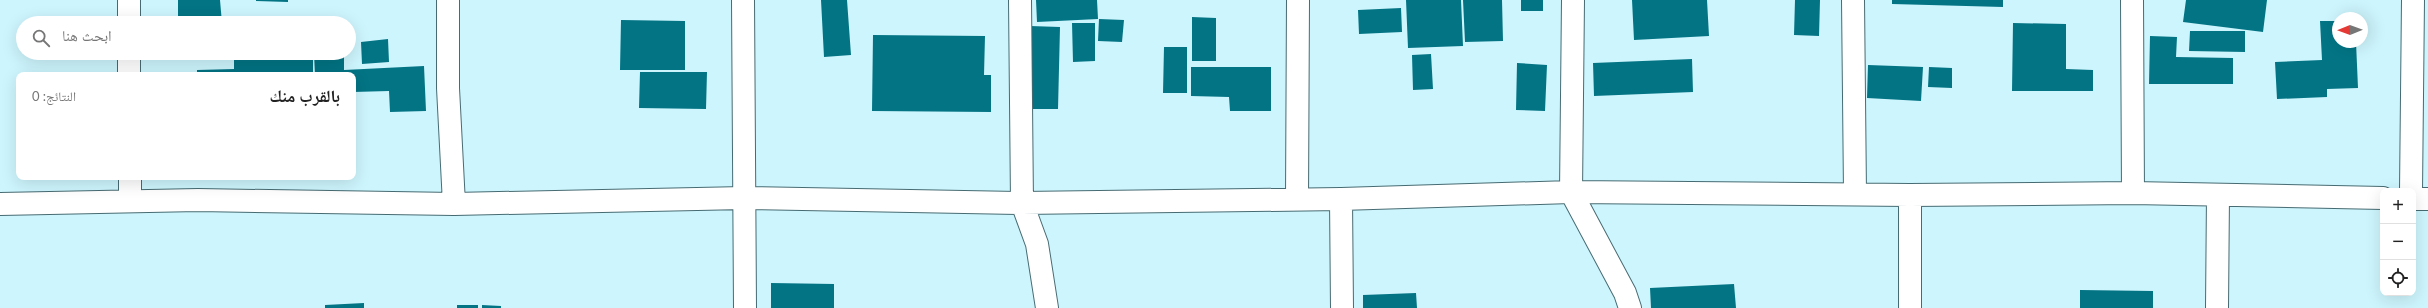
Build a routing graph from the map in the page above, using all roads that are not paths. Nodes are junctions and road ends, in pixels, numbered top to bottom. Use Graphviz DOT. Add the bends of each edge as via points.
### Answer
graph roads {
  1 [pos="129,0"];
  2 [pos="448,0"];
  3 [pos="743,0"];
  4 [pos="1020,0"];
  5 [pos="1298,0"];
  6 [pos="1573,0"];
  7 [pos="1853,0"];
  8 [pos="2132,0"];
  9 [pos="2413,0"];
  10 [pos="129,16"];
  11 [pos="129,60"];
  12 [pos="129,72"];
  13 [pos="130,180"];
  14 [pos="2411,188"];
  15 [pos="1571,192"];
  16 [pos="1854,193"];
  17 [pos="2132,193"];
  18 [pos="1910,196"];
  19 [pos="2218,196"];
  20 [pos="744,198"];
  21 [pos="2380,198"];
  22 [pos="1297,199"];
  23 [pos="1341,199"];
  24 [pos="2416,199"];
  25 [pos="2428,199"];
  26 [pos="130,201"];
  27 [pos="1022,203"];
  28 [pos="0,204"];
  29 [pos="454,204"];
  30 [pos="745,308"];
  31 [pos="1047,308"];
  32 [pos="1342,308"];
  33 [pos="1630,308"];
  34 [pos="1910,308"];
  35 [pos="2217,308"];
  1 -- 10 [label="street"];
  2 -- 29 [label="street" via="448,88"];
  3 -- 20 [label="street"];
  4 -- 27 [label="street"];
  5 -- 22 [label="street"];
  6 -- 15 [label="street"];
  7 -- 16 [label="street"];
  8 -- 17 [label="street"];
  9 -- 14 [label="street"];
  11 -- 12 [label="street"];
  13 -- 26 [label="street"];
  15 -- 16 [label="street"];
  15 -- 23 [label="street"];
  15 -- 33 [label="street" via="1625,293"];
  16 -- 18 [label="street"];
  17 -- 18 [label="street"];
  17 -- 19 [label="street"];
  18 -- 34 [label="street"];
  19 -- 21 [label="street"];
  19 -- 35 [label="street"];
  20 -- 27 [label="street"];
  20 -- 29 [label="street"];
  20 -- 30 [label="street"];
  22 -- 23 [label="street"];
  22 -- 27 [label="street"];
  23 -- 32 [label="street"];
  24 -- 25 [label="street"];
  26 -- 28 [label="street"];
  26 -- 29 [label="street"];
  27 -- 31 [label="street" via="1038,244"];
}
